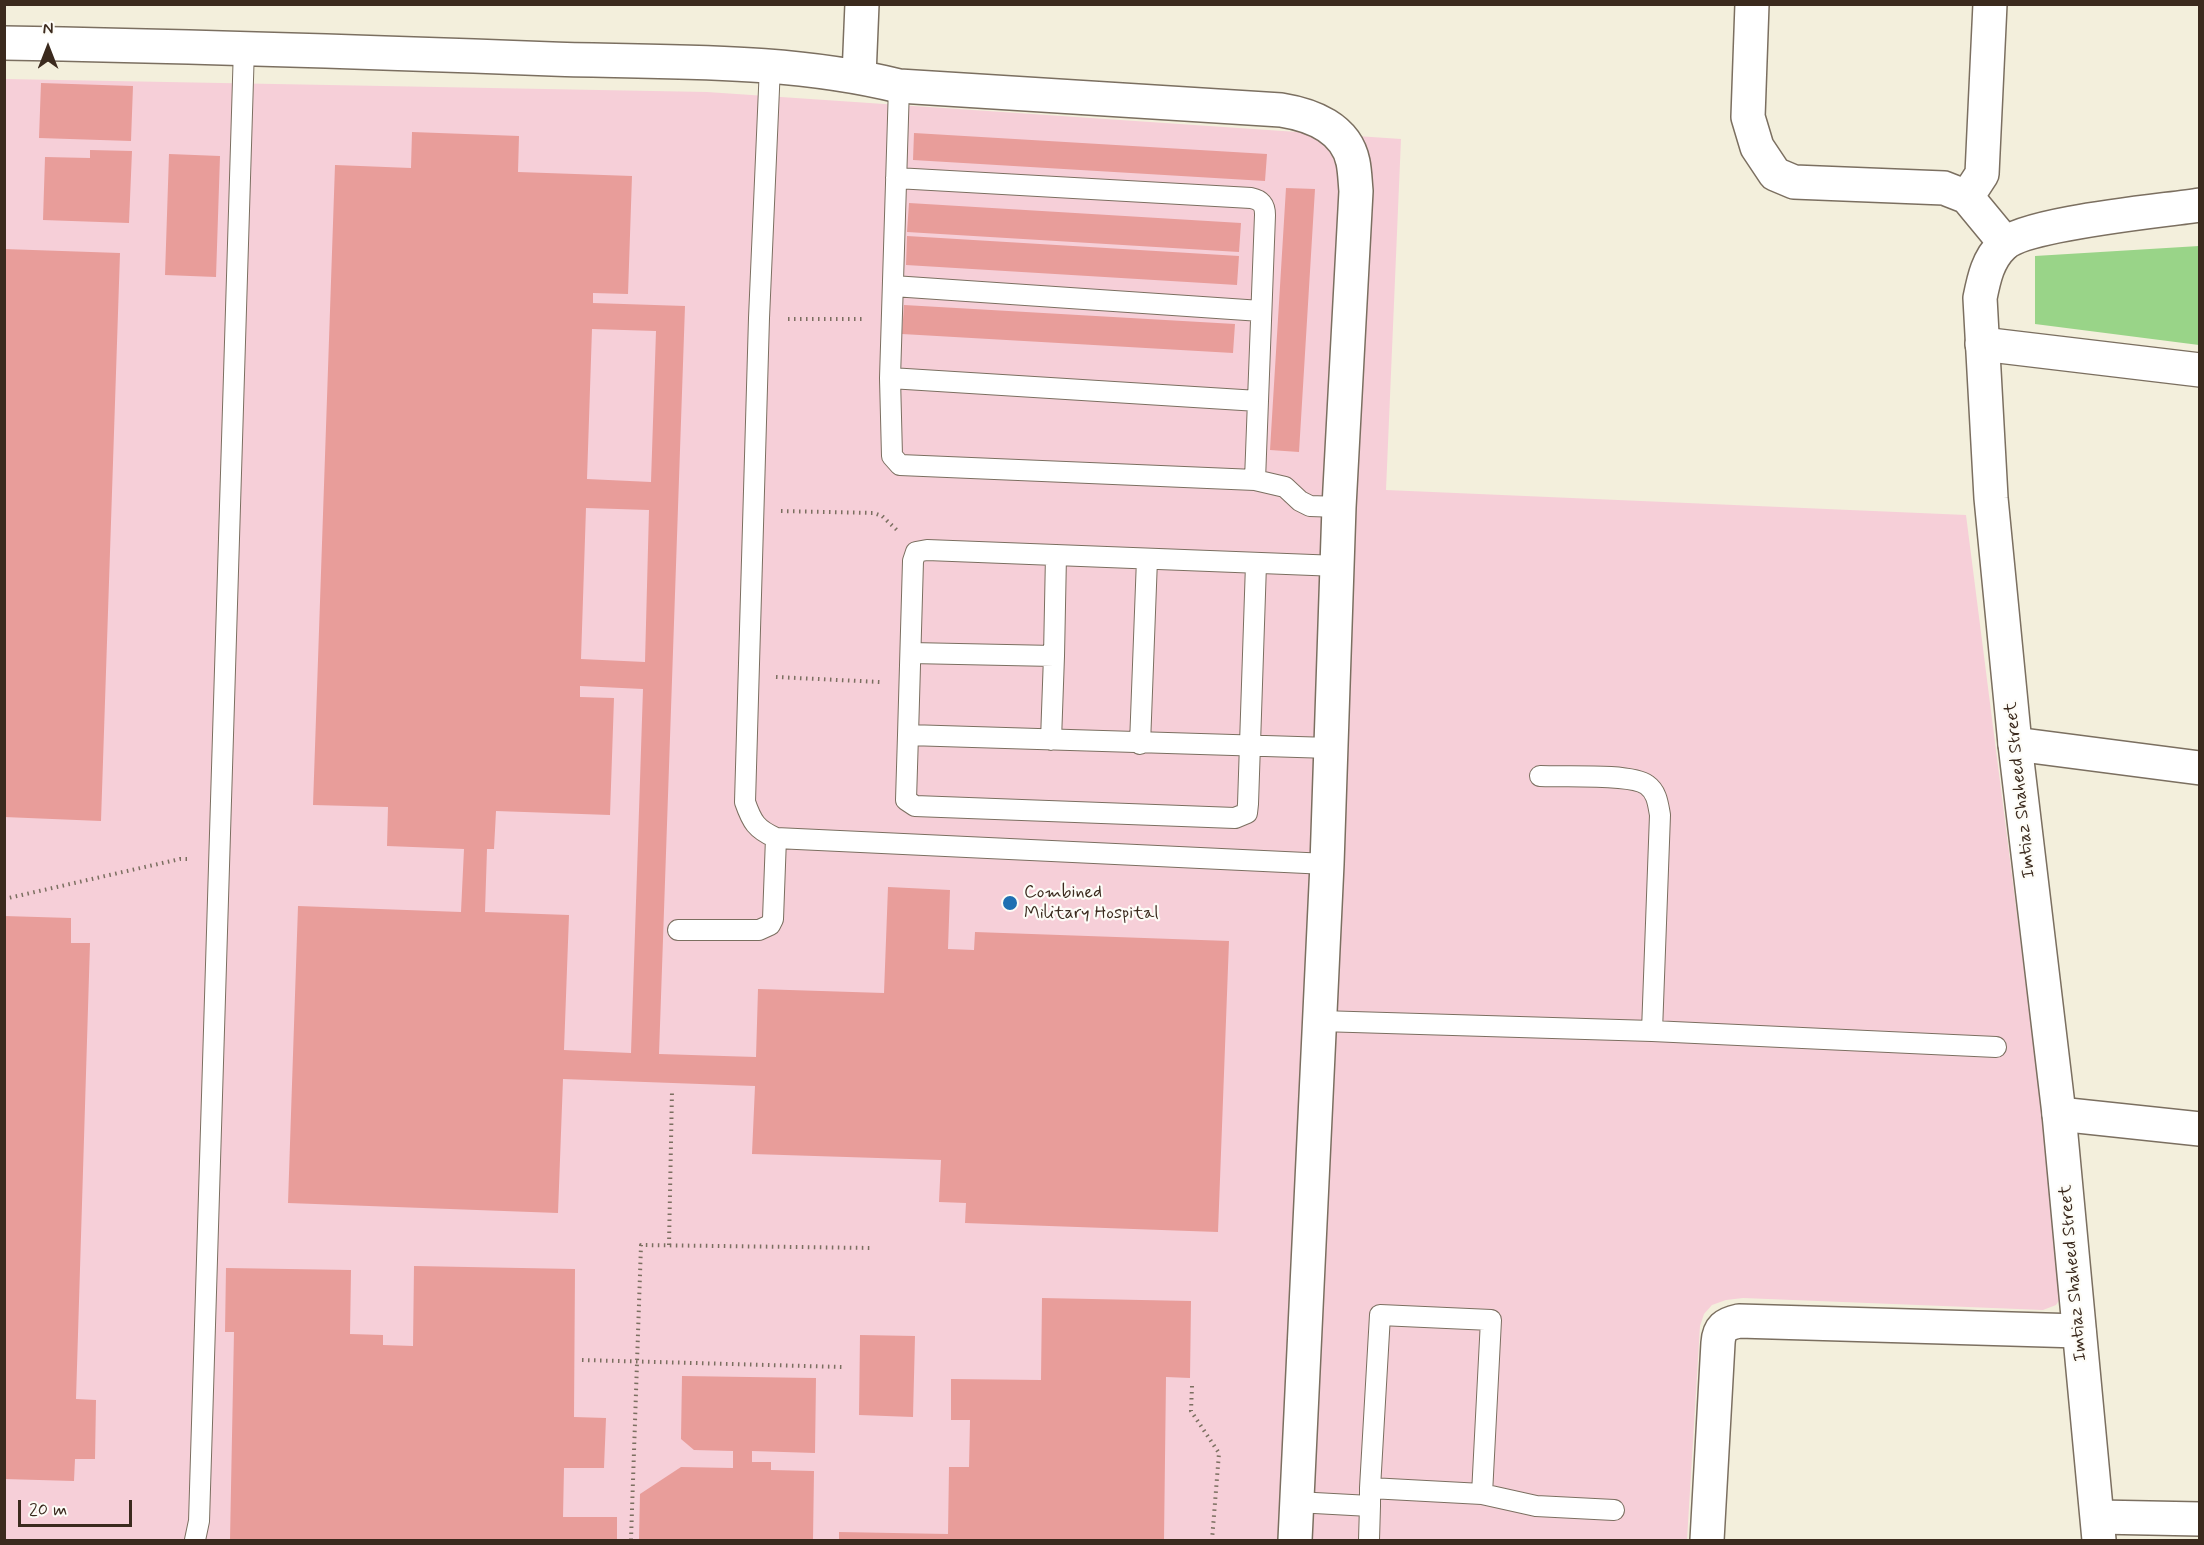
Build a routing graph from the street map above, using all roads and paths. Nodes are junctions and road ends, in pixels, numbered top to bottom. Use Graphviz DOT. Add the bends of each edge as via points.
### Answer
graph roads {
  1 [pos="862,4"];
  2 [pos="1752,4"];
  3 [pos="1990,4"];
  4 [pos="4,43"];
  5 [pos="244,47"];
  6 [pos="770,66"];
  7 [pos="859,76"];
  8 [pos="899,86"];
  9 [pos="896,178"];
  10 [pos="1967,197"];
  11 [pos="2199,205"];
  12 [pos="2005,243"];
  13 [pos="893,286"];
  14 [pos="1261,311"];
  15 [pos="759,318"];
  16 [pos="892,319"];
  17 [pos="1982,344"];
  18 [pos="2199,370"];
  19 [pos="890,378"];
  20 [pos="1258,401"];
  21 [pos="1255,480"];
  22 [pos="1339,507"];
  23 [pos="753,510"];
  24 [pos="916,552"];
  25 [pos="1056,555"];
  26 [pos="1147,559"];
  27 [pos="1256,564"];
  28 [pos="1338,566"];
  29 [pos="911,653"];
  30 [pos="1054,656"];
  31 [pos="748,676"];
  32 [pos="910,684"];
  33 [pos="908,735"];
  34 [pos="1051,740"];
  35 [pos="1140,744"];
  36 [pos="2015,744"];
  37 [pos="1250,747"];
  38 [pos="1330,748"];
  39 [pos="2199,768"];
  40 [pos="1539,776"];
  41 [pos="776,838"];
  42 [pos="220,859"];
  43 [pos="1327,864"];
  44 [pos="4,899"];
  45 [pos="678,930"];
  46 [pos="1320,1021"];
  47 [pos="1652,1031"];
  48 [pos="1996,1047"];
  49 [pos="672,1092"];
  50 [pos="2059,1114"];
  51 [pos="2199,1129"];
  52 [pos="669,1245"];
  53 [pos="872,1248"];
  54 [pos="2079,1331"];
  55 [pos="582,1360"];
  56 [pos="638,1361"];
  57 [pos="842,1367"];
  58 [pos="1192,1386"];
  59 [pos="1482,1494"];
  60 [pos="1370,1497"];
  61 [pos="1296,1502"];
  62 [pos="1614,1510"];
  63 [pos="2199,1519"];
  64 [pos="2098,1528"];
  65 [pos="195,1540"];
  66 [pos="631,1540"];
  67 [pos="1212,1540"];
  68 [pos="1294,1540"];
  69 [pos="1369,1540"];
  70 [pos="1707,1540"];
  1 -- 7 [label="street"];
  2 -- 10 [label="street" via="1748,117 1757,147 1775,174 1794,183 1944,188"];
  3 -- 10 [label="street" via="1982,174"];
  4 -- 5 [label="street"];
  5 -- 6 [label="street"];
  5 -- 42 [label="lane"];
  6 -- 7 [label="street"];
  6 -- 15 [label="lane"];
  7 -- 8 [label="street"];
  8 -- 9 [label="lane"];
  8 -- 22 [label="street" via="1281,110 1330,126 1353,160 1356,191"];
  9 -- 13 [label="lane"];
  9 -- 14 [label="lane" via="1258,199 1265,208"];
  10 -- 12 [label="street"];
  11 -- 12 [label="street" via="2040,229"];
  12 -- 17 [label="street, Imtiaz Shaheed Street" via="1984,276 1980,298"];
  13 -- 14 [label="lane"];
  13 -- 16 [label="lane"];
  14 -- 20 [label="lane"];
  15 -- 16 [label="path"];
  15 -- 23 [label="lane"];
  16 -- 19 [label="lane"];
  17 -- 18 [label="street"];
  17 -- 36 [label="street, Imtiaz Shaheed Street" via="1991,498"];
  19 -- 20 [label="lane"];
  19 -- 21 [label="lane" via="892,456 900,465"];
  20 -- 21 [label="lane"];
  21 -- 22 [label="lane" via="1286,487 1310,506"];
  22 -- 28 [label="street"];
  23 -- 24 [label="path" via="874,513 889,521"];
  23 -- 31 [label="lane"];
  24 -- 25 [label="lane"];
  24 -- 29 [label="lane"];
  25 -- 26 [label="lane"];
  25 -- 30 [label="lane"];
  26 -- 27 [label="lane"];
  26 -- 35 [label="lane"];
  27 -- 28 [label="lane"];
  27 -- 37 [label="lane"];
  28 -- 38 [label="street"];
  29 -- 30 [label="lane"];
  29 -- 32 [label="lane"];
  30 -- 34 [label="lane"];
  31 -- 32 [label="path"];
  31 -- 41 [label="lane" via="745,802 751,819"];
  32 -- 33 [label="lane"];
  33 -- 34 [label="lane"];
  33 -- 37 [label="lane" via="906,800 915,806 1234,818 1247,813"];
  34 -- 35 [label="lane"];
  35 -- 37 [label="lane"];
  36 -- 39 [label="street"];
  36 -- 50 [label="street, Imtiaz Shaheed Street"];
  37 -- 38 [label="lane"];
  38 -- 43 [label="street"];
  40 -- 47 [label="lane" via="1634,779 1648,786 1657,799 1660,815"];
  41 -- 43 [label="lane"];
  41 -- 45 [label="lane" via="770,925 759,930"];
  42 -- 44 [label="path" via="180,859"];
  42 -- 65 [label="lane" via="200,1509"];
  43 -- 46 [label="street"];
  46 -- 47 [label="lane"];
  46 -- 61 [label="street"];
  47 -- 48 [label="lane"];
  49 -- 52 [label="path"];
  50 -- 51 [label="street"];
  50 -- 54 [label="street, Imtiaz Shaheed Street"];
  52 -- 53 [label="path"];
  52 -- 56 [label="path" via="641,1245"];
  54 -- 64 [label="street, Imtiaz Shaheed Street"];
  54 -- 70 [label="street" via="1729,1323 1719,1332"];
  55 -- 56 [label="path"];
  56 -- 57 [label="path"];
  56 -- 66 [label="path"];
  58 -- 67 [label="path" via="1191,1411 1219,1453"];
  59 -- 60 [label="lane"];
  59 -- 60 [label="lane" via="1491,1320 1380,1315"];
  59 -- 62 [label="lane" via="1536,1506"];
  60 -- 61 [label="lane"];
  60 -- 69 [label="lane"];
  61 -- 68 [label="street"];
  63 -- 64 [label="street"];
}
